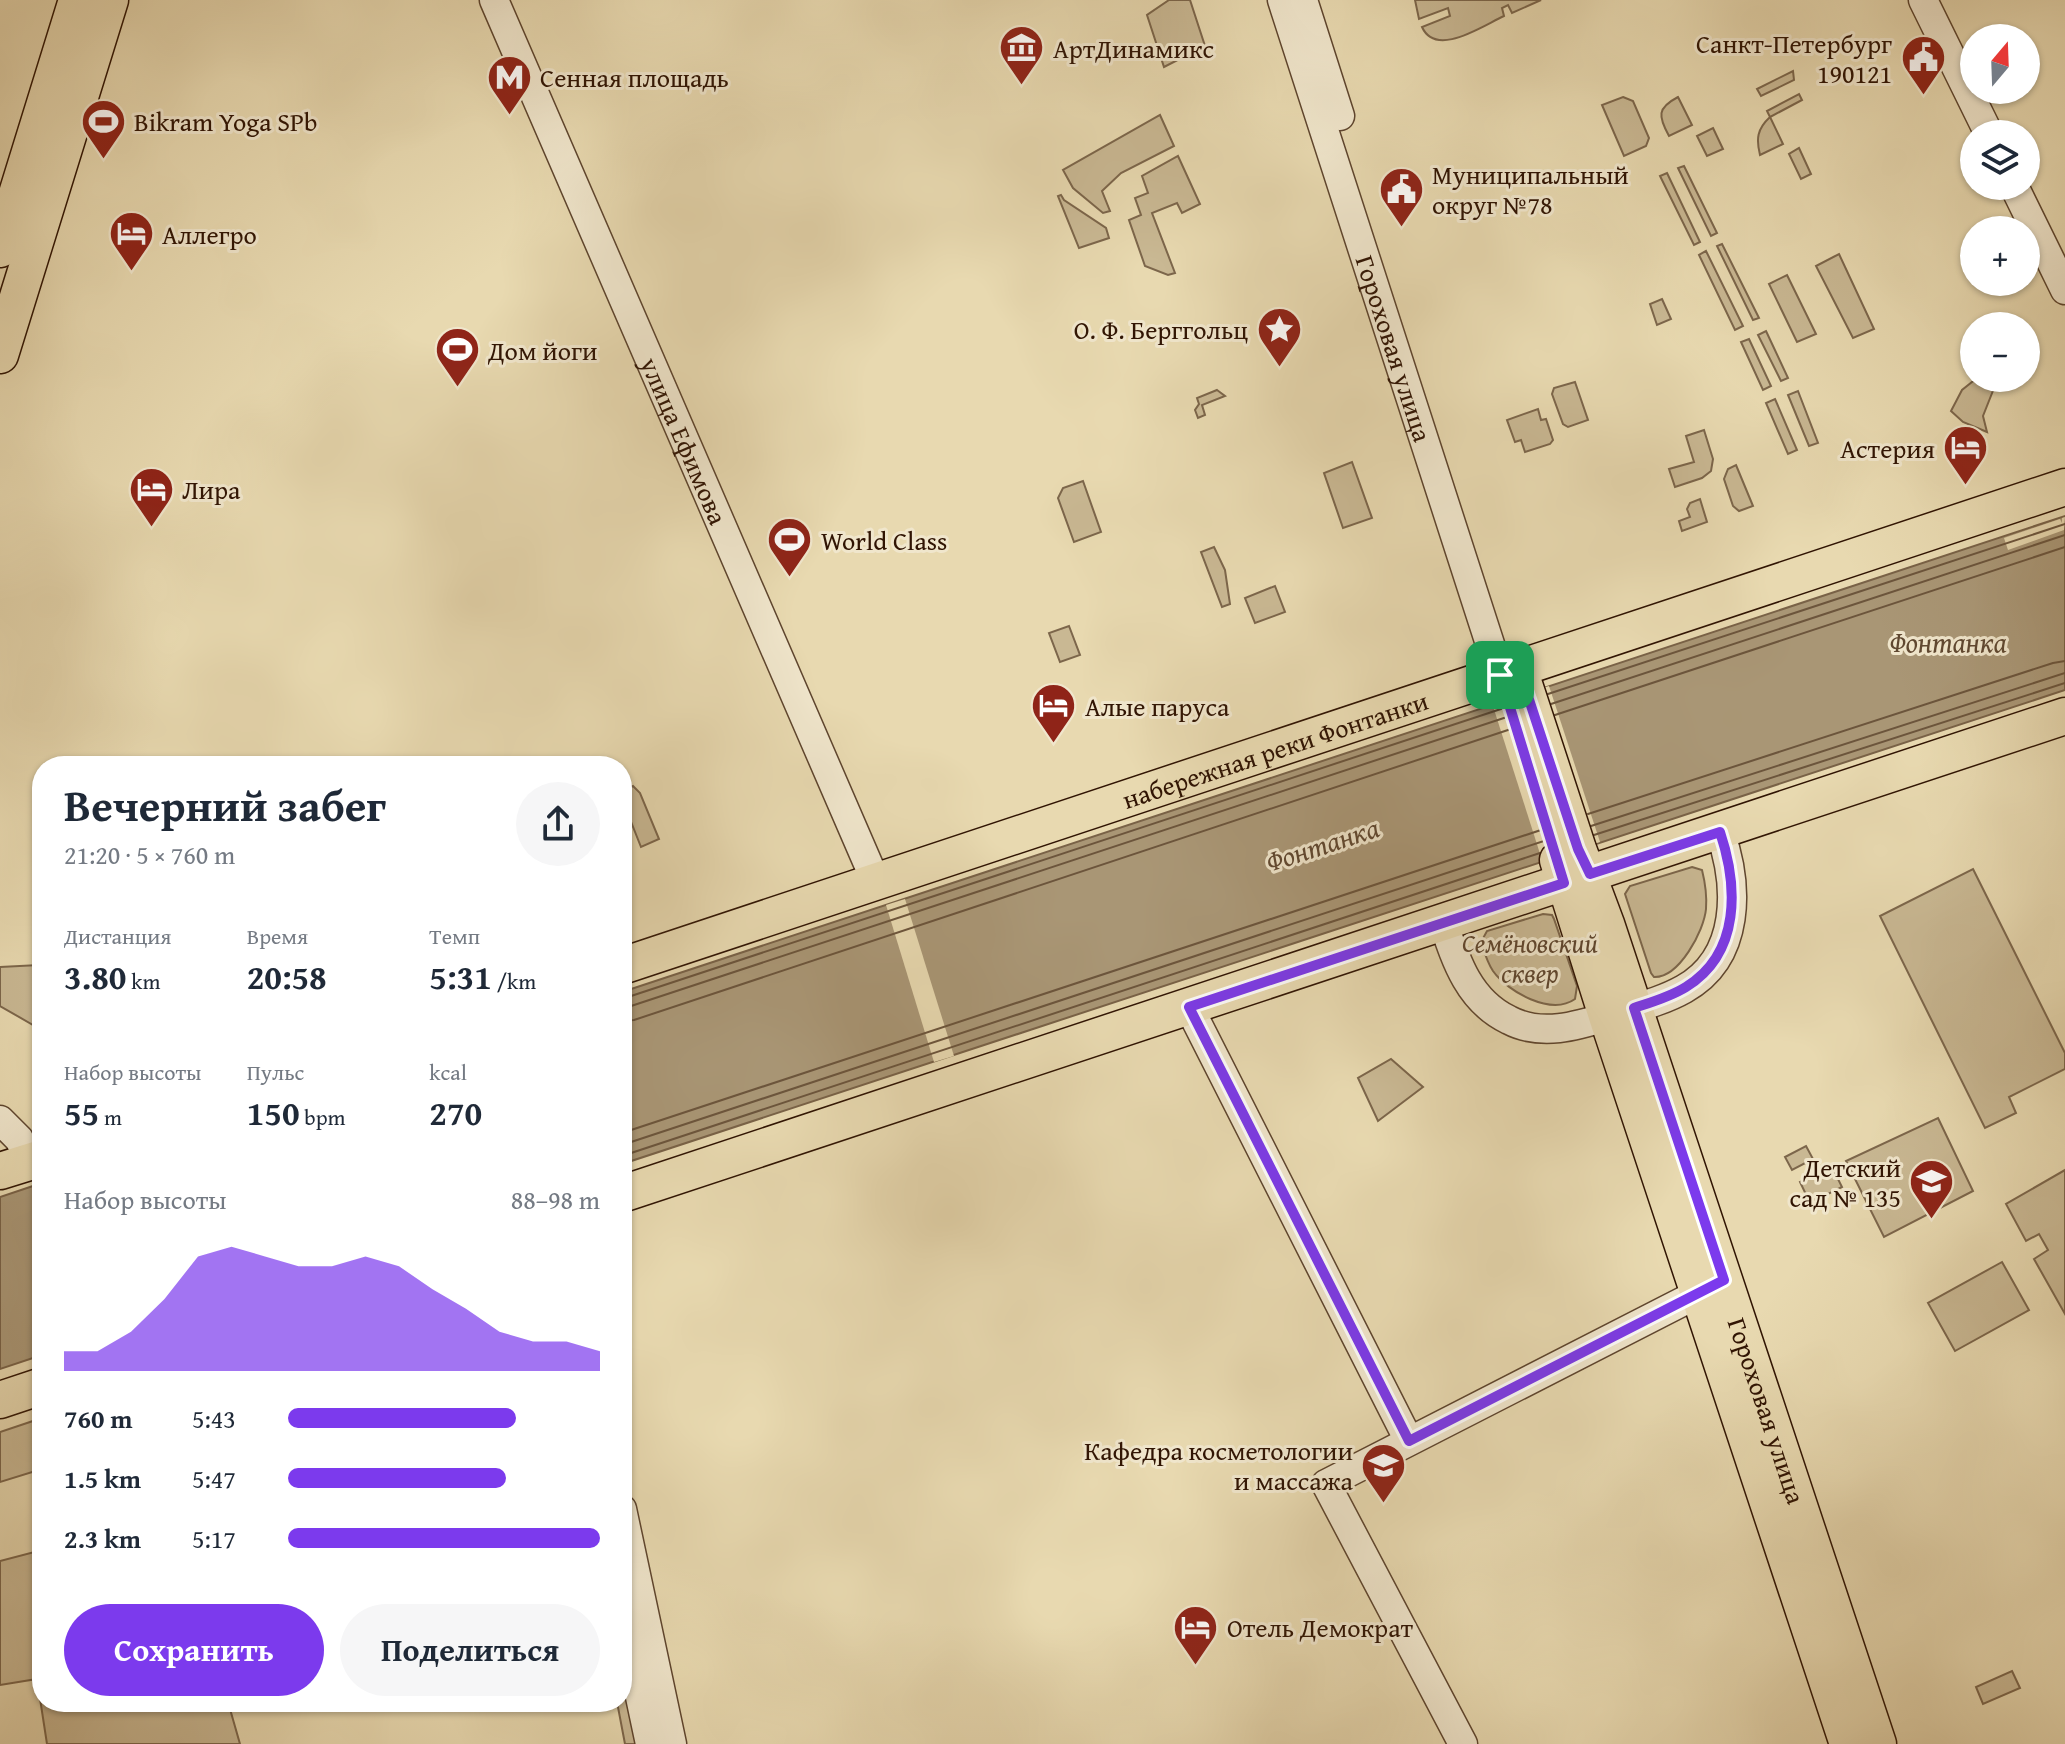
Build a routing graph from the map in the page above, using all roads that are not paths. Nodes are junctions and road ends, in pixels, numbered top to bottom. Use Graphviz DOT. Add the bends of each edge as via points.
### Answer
graph roads {
  1 [pos="84,0"];
  2 [pos="494,0"];
  3 [pos="1282,0"];
  4 [pos="1303,0"];
  5 [pos="1923,0"];
  6 [pos="1982,120"];
  7 [pos="2021,200"];
  8 [pos="0,249"];
  9 [pos="2065,290"];
  10 [pos="0,355"];
  11 [pos="2065,487"];
  12 [pos="1513,684"];
  13 [pos="2065,716"];
  14 [pos="1720,832"];
  15 [pos="1572,865"];
  16 [pos="876,882"];
  17 [pos="1443,922"];
  18 [pos="632,963"];
  19 [pos="1189,1007"];
  20 [pos="1621,1012"];
  21 [pos="0,1120"];
  22 [pos="24,1164"];
  23 [pos="632,1191"];
  24 [pos="1711,1287"];
  25 [pos="32,1389"];
  26 [pos="0,1400"];
  27 [pos="1409,1441"];
  28 [pos="632,1556"];
  29 [pos="632,1659"];
  30 [pos="650,1744"];
  31 [pos="672,1744"];
  32 [pos="1463,1744"];
  33 [pos="1848,1744"];
  34 [pos="1878,1744"];
  1 -- 8 [label="main road"];
  1 -- 10 [label="main road"];
  2 -- 16 [label="street, улица Ефимова"];
  3 -- 12 [label="street, Гороховая улица"];
  4 -- 12 [label="street, Гороховая улица"];
  5 -- 6 [label="street"];
  7 -- 9 [label="street"];
  11 -- 12 [label="main road, набережная реки Фонтанки"];
  12 -- 15 [label="main road, Гороховая улица"];
  12 -- 16 [label="main road, набережная реки Фонтанки"];
  13 -- 14 [label="main road"];
  14 -- 15 [label="main road"];
  14 -- 20 [label="street" via="1733,889 1719,954 1686,987"];
  15 -- 17 [label="main road"];
  15 -- 20 [label="main road, Гороховая улица"];
  16 -- 18 [label="main road, набережная реки Фонтанки"];
  17 -- 19 [label="main road"];
  17 -- 20 [label="street" via="1466,981 1508,1020 1557,1029"];
  19 -- 23 [label="main road"];
  19 -- 27 [label="street"];
  20 -- 24 [label="main road, Гороховая улица"];
  21 -- 22 [label="street" via="19,1139"];
  24 -- 27 [label="street"];
  24 -- 33 [label="main road, Гороховая улица"];
  24 -- 34 [label="main road, Гороховая улица"];
  25 -- 26 [label="main road"];
  27 -- 32 [label="street" via="1326,1484"];
  28 -- 31 [label="street"];
  29 -- 30 [label="street"];
}
